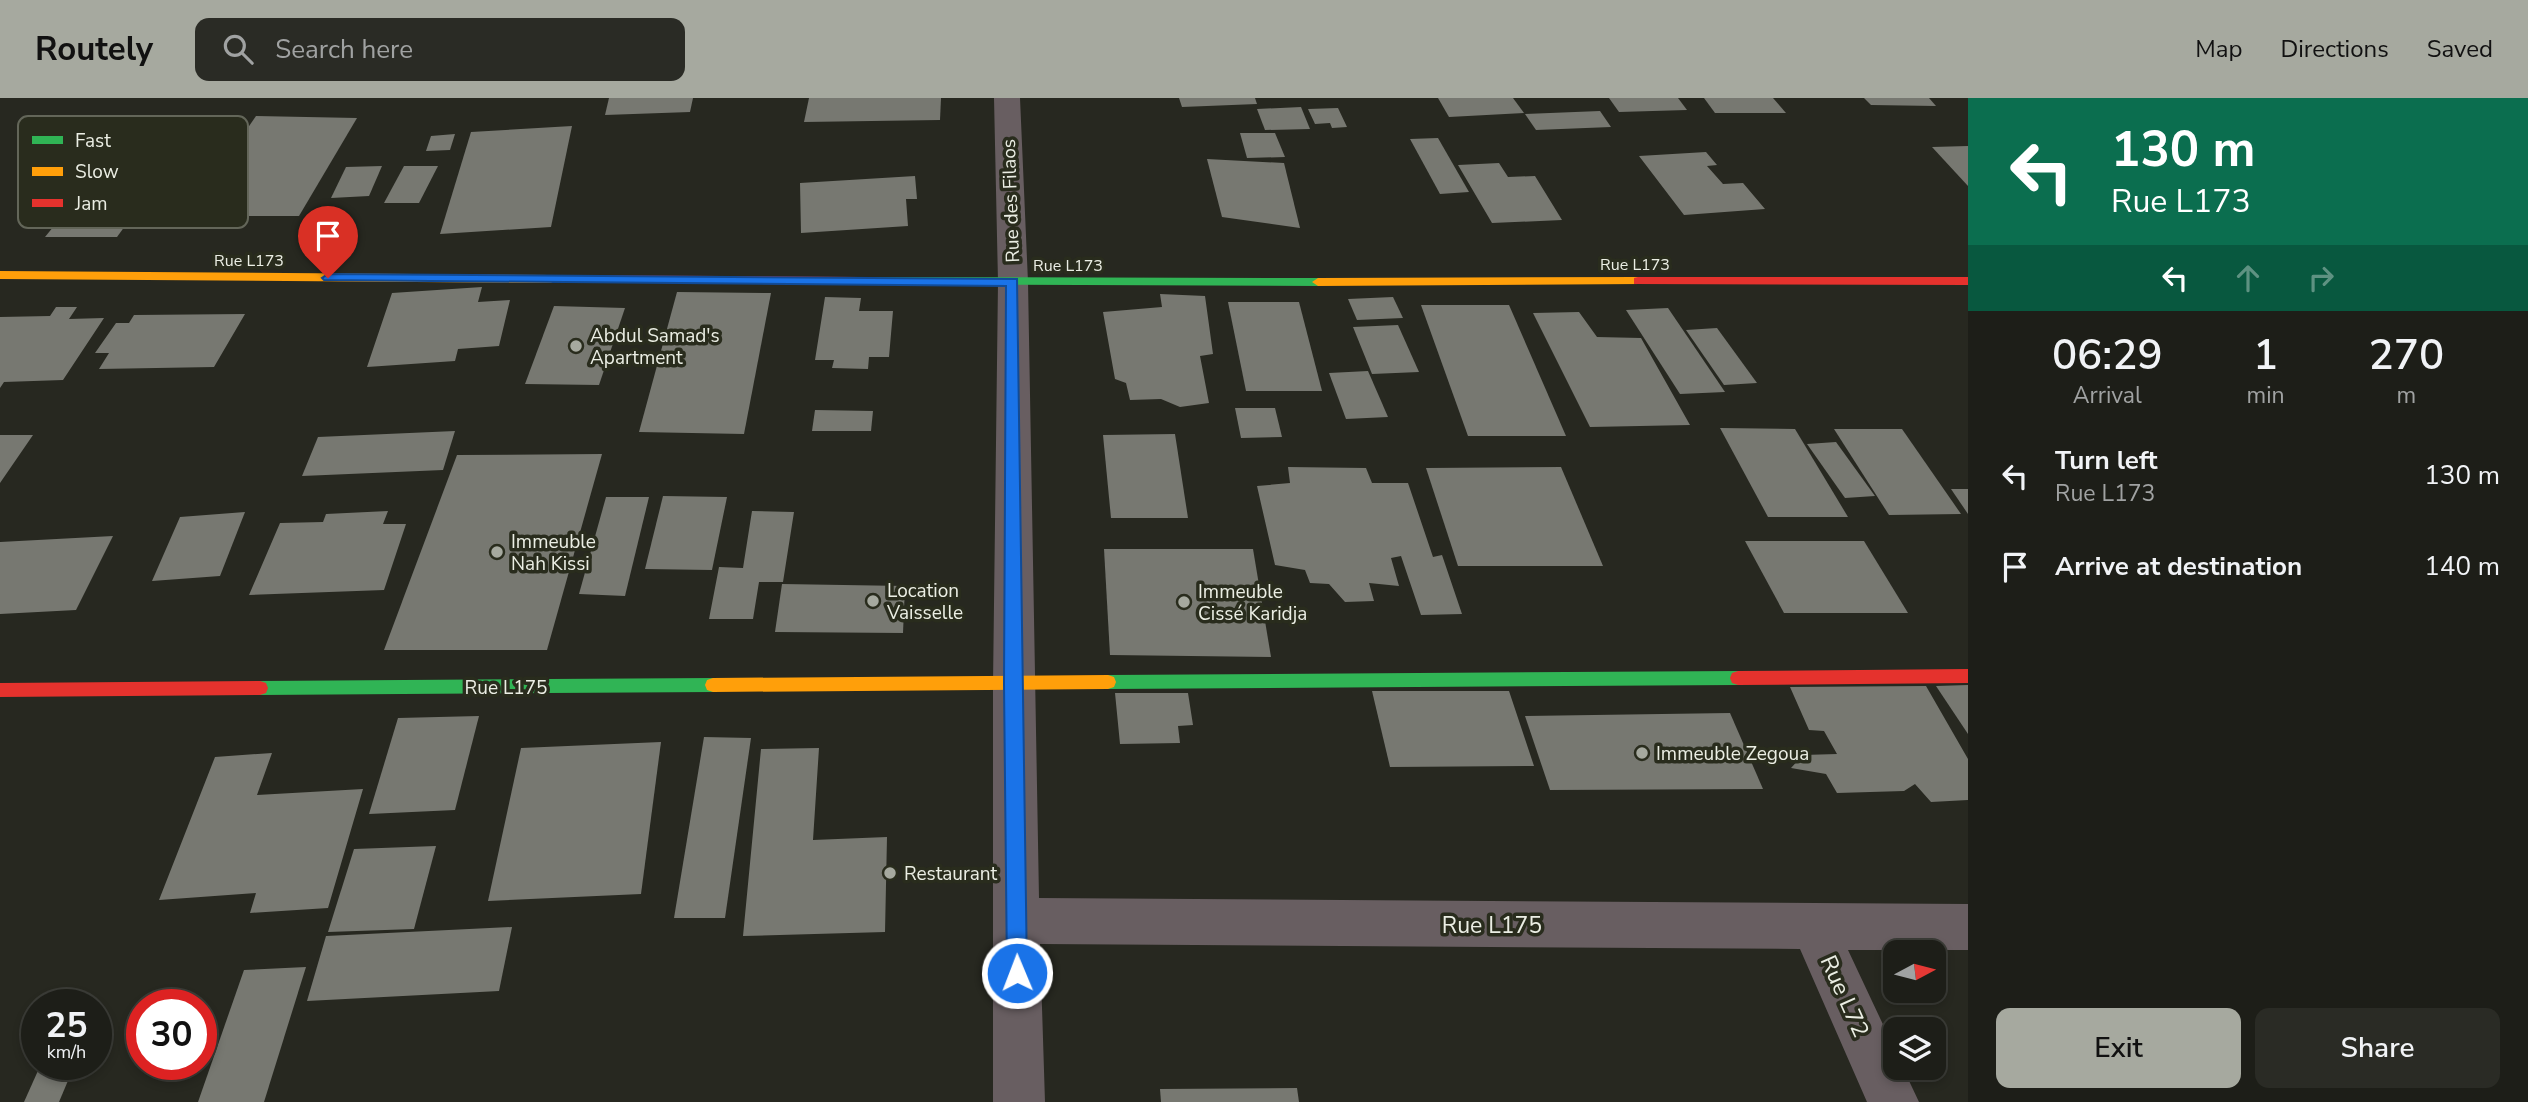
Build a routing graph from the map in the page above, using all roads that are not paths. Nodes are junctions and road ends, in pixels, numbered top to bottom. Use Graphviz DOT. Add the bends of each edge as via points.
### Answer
graph roads {
  1 [pos="1007,98"];
  2 [pos="0,275"];
  3 [pos="1968,281"];
  4 [pos="1013,282"];
  5 [pos="1968,676"];
  6 [pos="1013,684"];
  7 [pos="0,690"];
  8 [pos="1016,921"];
  9 [pos="1968,927"];
  10 [pos="1814,928"];
  11 [pos="1019,1102"];
  12 [pos="1893,1102"];
  1 -- 4 [label="street, Rue des Filaos"];
  2 -- 4 [label="street, Rue L173"];
  3 -- 4 [label="street, Rue L173"];
  4 -- 6 [label="street, Rue des Filaos"];
  5 -- 6 [label="street, Rue L175"];
  6 -- 7 [label="street, Rue L175"];
  6 -- 8 [label="street, Rue des Filaos"];
  8 -- 10 [label="street, Rue L175"];
  8 -- 11 [label="street, Rue des Filaos"];
  9 -- 10 [label="street, Rue L175"];
  10 -- 12 [label="street, Rue L72"];
}
